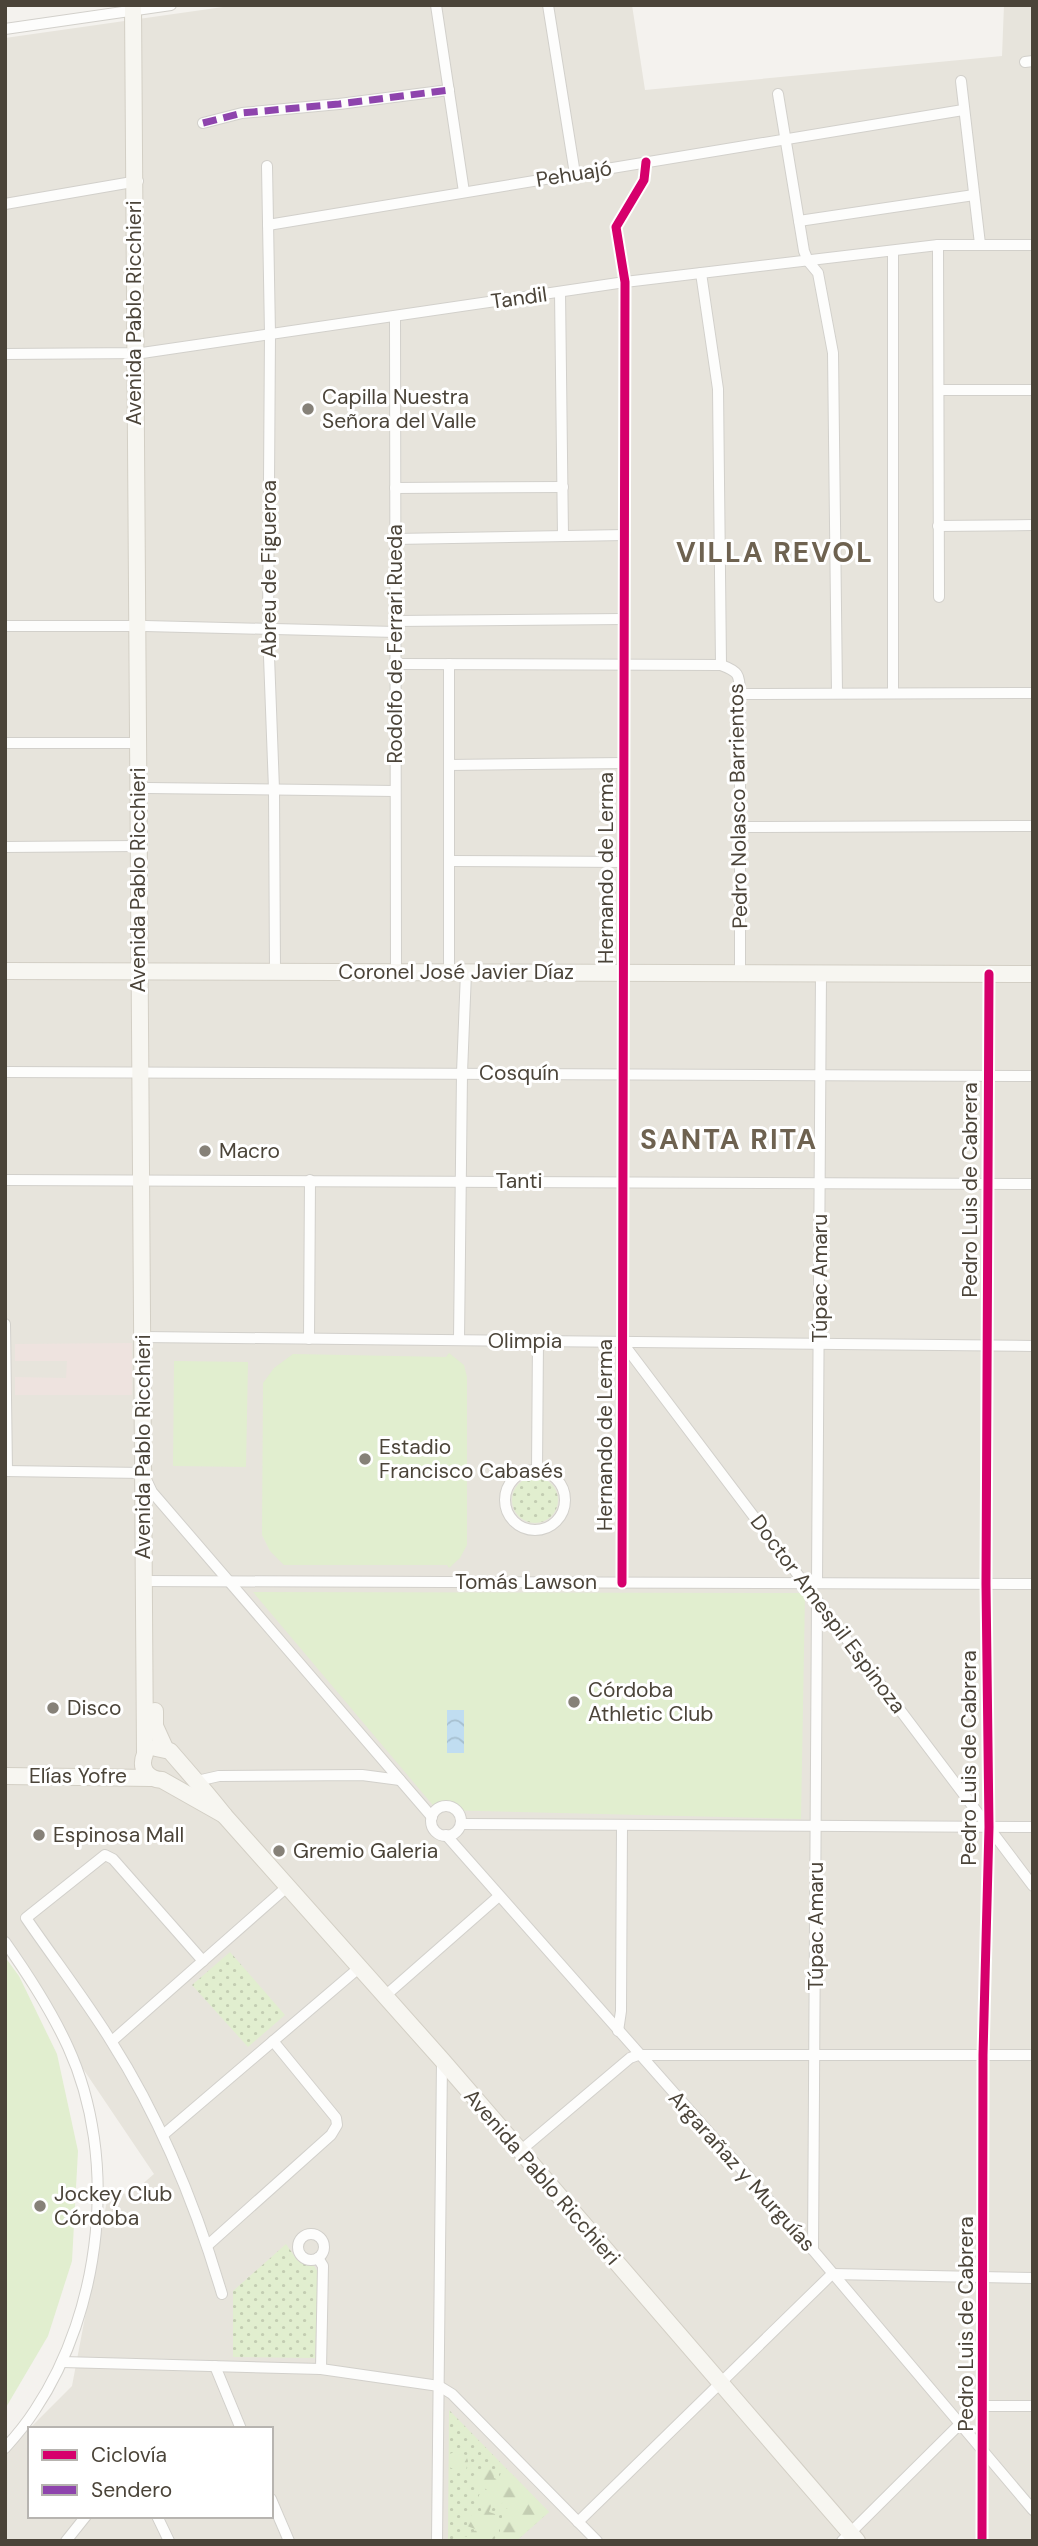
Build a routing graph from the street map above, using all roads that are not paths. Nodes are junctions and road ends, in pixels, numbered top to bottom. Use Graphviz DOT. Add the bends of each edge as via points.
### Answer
graph roads {
  1 [pos="170,5"];
  2 [pos="436,5"];
  3 [pos="548,5"];
  4 [pos="136,8"];
  5 [pos="5,29"];
  6 [pos="961,80"];
  7 [pos="449,89"];
  8 [pos="778,94"];
  9 [pos="963,110"];
  10 [pos="203,123"];
  11 [pos="786,139"];
  12 [pos="646,162"];
  13 [pos="267,166"];
  14 [pos="575,174"];
  15 [pos="137,181"];
  16 [pos="464,192"];
  17 [pos="974,195"];
  18 [pos="5,204"];
  19 [pos="799,221"];
  20 [pos="268,225"];
  21 [pos="979,244"];
  22 [pos="938,245"];
  23 [pos="1033,245"];
  24 [pos="893,251"];
  25 [pos="808,261"];
  26 [pos="701,273"];
  27 [pos="625,282"];
  28 [pos="560,292"];
  29 [pos="395,316"];
  30 [pos="270,334"];
  31 [pos="138,353"];
  32 [pos="5,354"];
  33 [pos="940,390"];
  34 [pos="1033,390"];
  35 [pos="563,487"];
  36 [pos="395,488"];
  37 [pos="1033,525"];
  38 [pos="939,526"];
  39 [pos="625,535"];
  40 [pos="563,536"];
  41 [pos="395,539"];
  42 [pos="939,597"];
  43 [pos="624,619"];
  44 [pos="5,626"];
  45 [pos="140,626"];
  46 [pos="396,627"];
  47 [pos="268,630"];
  48 [pos="396,664"];
  49 [pos="449,664"];
  50 [pos="624,665"];
  51 [pos="721,665"];
  52 [pos="837,693"];
  53 [pos="893,693"];
  54 [pos="1033,693"];
  55 [pos="740,694"];
  56 [pos="137,743"];
  57 [pos="5,744"];
  58 [pos="624,763"];
  59 [pos="449,765"];
  60 [pos="147,788"];
  61 [pos="274,789"];
  62 [pos="396,791"];
  63 [pos="1033,826"];
  64 [pos="740,827"];
  65 [pos="138,846"];
  66 [pos="5,847"];
  67 [pos="449,860"];
  68 [pos="624,862"];
  69 [pos="5,971"];
  70 [pos="143,971"];
  71 [pos="275,972"];
  72 [pos="396,972"];
  73 [pos="457,972"];
  74 [pos="624,973"];
  75 [pos="740,973"];
  76 [pos="821,973"];
  77 [pos="989,974"];
  78 [pos="1033,974"];
  79 [pos="144,1071"];
  80 [pos="5,1072"];
  81 [pos="462,1073"];
  82 [pos="623,1074"];
  83 [pos="821,1075"];
  84 [pos="989,1076"];
  85 [pos="1033,1076"];
  86 [pos="5,1180"];
  87 [pos="146,1180"];
  88 [pos="310,1180"];
  89 [pos="461,1180"];
  90 [pos="623,1182"];
  91 [pos="820,1182"];
  92 [pos="988,1184"];
  93 [pos="1033,1184"];
  94 [pos="5,1324"];
  95 [pos="147,1337"];
  96 [pos="309,1339"];
  97 [pos="459,1340"];
  98 [pos="538,1340"];
  99 [pos="622,1342"];
  100 [pos="819,1345"];
  101 [pos="987,1346"];
  102 [pos="1033,1346"];
  103 [pos="537,1470"];
  104 [pos="6,1471"];
  105 [pos="143,1473"];
  106 [pos="152,1492"];
  107 [pos="149,1581"];
  108 [pos="231,1582"];
  109 [pos="622,1583"];
  110 [pos="804,1583"];
  111 [pos="817,1583"];
  112 [pos="986,1584"];
  113 [pos="1033,1584"];
  114 [pos="817,1601"];
  115 [pos="170,1754"];
  116 [pos="144,1757"];
  117 [pos="383,1760"];
  118 [pos="5,1769"];
  119 [pos="362,1775"];
  120 [pos="5,1776"];
  121 [pos="156,1779"];
  122 [pos="400,1780"];
  123 [pos="197,1781"];
  124 [pos="224,1815"];
  125 [pos="432,1817"];
  126 [pos="461,1824"];
  127 [pos="622,1825"];
  128 [pos="817,1827"];
  129 [pos="989,1827"];
  130 [pos="1033,1827"];
  131 [pos="446,1836"];
  132 [pos="288,1886"];
  133 [pos="1033,1886"];
  134 [pos="499,1896"];
  135 [pos="5,1942"];
  136 [pos="202,1961"];
  137 [pos="360,1967"];
  138 [pos="385,1996"];
  139 [pos="618,2031"];
  140 [pos="112,2041"];
  141 [pos="273,2041"];
  142 [pos="638,2054"];
  143 [pos="815,2055"];
  144 [pos="983,2055"];
  145 [pos="1033,2055"];
  146 [pos="442,2060"];
  147 [pos="163,2135"];
  148 [pos="520,2151"];
  149 [pos="208,2245"];
  150 [pos="813,2250"];
  151 [pos="318,2258"];
  152 [pos="832,2274"];
  153 [pos="984,2277"];
  154 [pos="1033,2278"];
  155 [pos="222,2294"];
  156 [pos="62,2362"];
  157 [pos="215,2366"];
  158 [pos="321,2369"];
  159 [pos="720,2383"];
  160 [pos="439,2386"];
  161 [pos="984,2406"];
  162 [pos="1033,2406"];
  163 [pos="960,2424"];
  164 [pos="240,2427"];
  165 [pos="5,2448"];
  166 [pos="984,2455"];
  167 [pos="273,2504"];
  168 [pos="1033,2510"];
  169 [pos="84,2518"];
  170 [pos="158,2518"];
  171 [pos="578,2522"];
  172 [pos="850,2538"];
  173 [pos="66,2541"];
  174 [pos="169,2541"];
  175 [pos="289,2541"];
  176 [pos="437,2541"];
  177 [pos="597,2541"];
  178 [pos="982,2541"];
  1 -- 4 [label="street"];
  2 -- 7 [label="street"];
  3 -- 14 [label="street"];
  4 -- 5 [label="street"];
  4 -- 15 [label="main road, Avenida Pablo Ricchieri"];
  6 -- 9 [label="street"];
  7 -- 10 [label="street" via="242,113"];
  7 -- 16 [label="street"];
  8 -- 11 [label="street"];
  9 -- 11 [label="street, Pehuajó"];
  9 -- 17 [label="street"];
  11 -- 12 [label="street, Pehuajó"];
  11 -- 19 [label="street"];
  12 -- 14 [label="street, Pehuajó"];
  12 -- 27 [label="street, Hernando de Lerma" via="644,180 616,227"];
  13 -- 20 [label="street, Abreu de Figueroa"];
  14 -- 16 [label="street, Pehuajó"];
  15 -- 18 [label="street"];
  15 -- 31 [label="main road, Avenida Pablo Ricchieri"];
  16 -- 20 [label="street, Pehuajó"];
  17 -- 19 [label="street"];
  17 -- 21 [label="street"];
  19 -- 25 [label="street"];
  20 -- 30 [label="street, Abreu de Figueroa"];
  21 -- 22 [label="street, Tandil"];
  21 -- 23 [label="street, Tandil"];
  22 -- 24 [label="street, Tandil"];
  22 -- 33 [label="street"];
  24 -- 25 [label="street, Tandil"];
  24 -- 53 [label="street"];
  25 -- 26 [label="street, Tandil"];
  25 -- 52 [label="street" via="818,273 833,353"];
  26 -- 27 [label="street, Tandil"];
  26 -- 51 [label="street, Pedro Nolasco Barrientos" via="718,389"];
  27 -- 28 [label="street, Tandil"];
  27 -- 39 [label="street, Hernando de Lerma"];
  28 -- 29 [label="street, Tandil"];
  28 -- 35 [label="street"];
  29 -- 30 [label="street, Tandil"];
  29 -- 36 [label="street, Rodolfo de Ferrari Rueda"];
  30 -- 31 [label="street, Tandil"];
  30 -- 47 [label="street, Abreu de Figueroa"];
  31 -- 32 [label="street, Tandil"];
  31 -- 45 [label="main road, Avenida Pablo Ricchieri"];
  33 -- 34 [label="street"];
  33 -- 38 [label="street"];
  35 -- 36 [label="street"];
  35 -- 40 [label="street"];
  36 -- 41 [label="street, Rodolfo de Ferrari Rueda"];
  37 -- 38 [label="street"];
  38 -- 42 [label="street"];
  39 -- 40 [label="street"];
  39 -- 43 [label="street, Hernando de Lerma"];
  40 -- 41 [label="street"];
  41 -- 46 [label="street, Rodolfo de Ferrari Rueda"];
  43 -- 46 [label="street"];
  43 -- 50 [label="street, Hernando de Lerma"];
  44 -- 45 [label="street"];
  45 -- 47 [label="street"];
  45 -- 56 [label="main road, Avenida Pablo Ricchieri"];
  45 -- 60 [label="main road, Avenida Pablo Ricchieri"];
  46 -- 47 [label="street"];
  46 -- 48 [label="street, Rodolfo de Ferrari Rueda"];
  47 -- 61 [label="street, Abreu de Figueroa"];
  48 -- 49 [label="street"];
  48 -- 62 [label="street, Rodolfo de Ferrari Rueda"];
  49 -- 50 [label="street"];
  49 -- 59 [label="street"];
  50 -- 51 [label="street"];
  50 -- 58 [label="street, Hernando de Lerma"];
  51 -- 55 [label="street, Pedro Nolasco Barrientos" via="740,677"];
  52 -- 53 [label="street"];
  52 -- 55 [label="street"];
  53 -- 54 [label="street"];
  55 -- 64 [label="street, Pedro Nolasco Barrientos"];
  56 -- 57 [label="street"];
  56 -- 65 [label="main road, Avenida Pablo Ricchieri"];
  58 -- 59 [label="street"];
  58 -- 68 [label="street, Hernando de Lerma"];
  59 -- 67 [label="street"];
  60 -- 61 [label="street"];
  60 -- 70 [label="main road, Avenida Pablo Ricchieri"];
  61 -- 62 [label="street"];
  61 -- 71 [label="street, Abreu de Figueroa"];
  62 -- 72 [label="street, Rodolfo de Ferrari Rueda"];
  63 -- 64 [label="street"];
  64 -- 75 [label="street, Pedro Nolasco Barrientos"];
  65 -- 66 [label="street"];
  65 -- 70 [label="main road, Avenida Pablo Ricchieri"];
  67 -- 68 [label="street"];
  67 -- 73 [label="street"];
  68 -- 74 [label="street, Hernando de Lerma"];
  69 -- 70 [label="main road, Coronel José Javier Díaz"];
  70 -- 71 [label="main road, Coronel José Javier Díaz"];
  70 -- 79 [label="main road, Avenida Pablo Ricchieri"];
  71 -- 72 [label="main road, Coronel José Javier Díaz"];
  72 -- 73 [label="main road, Coronel José Javier Díaz"];
  73 -- 74 [label="main road, Coronel José Javier Díaz"];
  73 -- 81 [label="street"];
  74 -- 75 [label="main road, Coronel José Javier Díaz"];
  74 -- 82 [label="street, Hernando de Lerma"];
  75 -- 76 [label="main road, Coronel José Javier Díaz"];
  76 -- 77 [label="main road, Coronel José Javier Díaz"];
  76 -- 83 [label="street, Túpac Amaru"];
  77 -- 78 [label="main road, Coronel José Javier Díaz"];
  77 -- 84 [label="street, Pedro Luis de Cabrera"];
  79 -- 80 [label="street, Cosquín"];
  79 -- 81 [label="street, Cosquín"];
  79 -- 87 [label="main road, Avenida Pablo Ricchieri"];
  81 -- 82 [label="street, Cosquín"];
  81 -- 89 [label="street"];
  82 -- 83 [label="street, Cosquín"];
  82 -- 90 [label="street, Hernando de Lerma"];
  83 -- 84 [label="street, Cosquín"];
  83 -- 91 [label="street, Túpac Amaru"];
  84 -- 85 [label="street, Cosquín"];
  84 -- 92 [label="street, Pedro Luis de Cabrera"];
  86 -- 87 [label="street, Tanti"];
  87 -- 88 [label="street, Tanti"];
  87 -- 95 [label="main road, Avenida Pablo Ricchieri"];
  88 -- 89 [label="street, Tanti"];
  88 -- 96 [label="street"];
  89 -- 90 [label="street, Tanti"];
  89 -- 97 [label="street"];
  90 -- 91 [label="street, Tanti"];
  90 -- 99 [label="street, Hernando de Lerma"];
  91 -- 92 [label="street, Tanti"];
  91 -- 100 [label="street, Túpac Amaru"];
  92 -- 93 [label="street, Tanti"];
  92 -- 101 [label="street, Pedro Luis de Cabrera"];
  94 -- 104 [label="street"];
  95 -- 96 [label="street, Olimpia"];
  95 -- 105 [label="main road, Avenida Pablo Ricchieri"];
  95 -- 106 [label="main road, Avenida Pablo Ricchieri"];
  96 -- 97 [label="street, Olimpia"];
  97 -- 98 [label="street, Olimpia"];
  98 -- 99 [label="street, Olimpia"];
  98 -- 103 [label="street"];
  99 -- 100 [label="street, Olimpia"];
  99 -- 109 [label="street, Hernando de Lerma"];
  99 -- 110 [label="street, Doctor Amespil Espinoza"];
  100 -- 101 [label="street, Olimpia"];
  100 -- 111 [label="street, Túpac Amaru"];
  101 -- 102 [label="street, Olimpia"];
  101 -- 112 [label="street, Pedro Luis de Cabrera"];
  103 -- 103 [label="street" via="555,1477 565,1493 565,1503 564,1512 552,1526 533,1531 514,1522 505,1503 510,1483"];
  104 -- 105 [label="street"];
  105 -- 106 [label="street"];
  105 -- 107 [label="main road, Avenida Pablo Ricchieri"];
  106 -- 107 [label="main road, Avenida Pablo Ricchieri"];
  106 -- 108 [label="street"];
  107 -- 108 [label="street, Tomás Lawson"];
  107 -- 115 [label="main road, Avenida Pablo Ricchieri" via="155,1726"];
  107 -- 116 [label="main road, Avenida Pablo Ricchieri"];
  108 -- 109 [label="street, Tomás Lawson"];
  108 -- 117 [label="street"];
  109 -- 110 [label="street, Tomás Lawson"];
  110 -- 111 [label="street, Tomás Lawson"];
  110 -- 114 [label="street, Doctor Amespil Espinoza"];
  111 -- 112 [label="street, Tomás Lawson"];
  112 -- 113 [label="street, Tomás Lawson"];
  112 -- 129 [label="street, Pedro Luis de Cabrera"];
  114 -- 128 [label="street, Túpac Amaru"];
  114 -- 129 [label="street, Doctor Amespil Espinoza"];
  115 -- 116 [label="main road" via="154,1748"];
  115 -- 121 [label="main road" via="174,1770"];
  115 -- 123 [label="main road, Avenida Pablo Ricchieri"];
  116 -- 118 [label="main road, Elías Yofre" via="127,1769"];
  116 -- 121 [label="main road" via="144,1770"];
  117 -- 119 [label="street"];
  117 -- 122 [label="street"];
  119 -- 122 [label="street"];
  119 -- 123 [label="street" via="219,1776"];
  120 -- 121 [label="main road, Elías Yofre"];
  121 -- 124 [label="main road, Avenida Pablo Ricchieri"];
  122 -- 125 [label="street"];
  123 -- 124 [label="main road, Avenida Pablo Ricchieri"];
  124 -- 132 [label="main road, Avenida Pablo Ricchieri"];
  125 -- 126 [label="street" via="441,1807 450,1807 458,1812"];
  125 -- 131 [label="street" via="435,1830"];
  126 -- 127 [label="street"];
  126 -- 131 [label="street"];
  127 -- 128 [label="street"];
  127 -- 139 [label="street"];
  128 -- 129 [label="street"];
  128 -- 143 [label="street, Túpac Amaru"];
  129 -- 130 [label="street"];
  129 -- 133 [label="street, Doctor Amespil Espinoza"];
  129 -- 144 [label="street, Pedro Luis de Cabrera"];
  131 -- 134 [label="street, Argarañaz y Murguías"];
  132 -- 136 [label="street"];
  132 -- 137 [label="main road, Avenida Pablo Ricchieri"];
  134 -- 138 [label="street"];
  134 -- 139 [label="street, Argarañaz y Murguías"];
  135 -- 156 [label="street" via="38,1988 69,2049 92,2130 97,2235"];
  136 -- 140 [label="street"];
  136 -- 140 [label="street" via="113,1858 105,1855 26,1918"];
  137 -- 138 [label="main road, Avenida Pablo Ricchieri"];
  137 -- 141 [label="street"];
  138 -- 146 [label="main road, Avenida Pablo Ricchieri"];
  139 -- 142 [label="street, Argarañaz y Murguías"];
  140 -- 147 [label="street"];
  141 -- 147 [label="street"];
  141 -- 149 [label="street" via="337,2125"];
  142 -- 143 [label="street"];
  142 -- 148 [label="street"];
  142 -- 150 [label="street, Argarañaz y Murguías"];
  143 -- 144 [label="street"];
  143 -- 150 [label="street, Túpac Amaru"];
  144 -- 145 [label="street"];
  144 -- 153 [label="street, Pedro Luis de Cabrera"];
  146 -- 148 [label="main road, Avenida Pablo Ricchieri"];
  146 -- 160 [label="street"];
  147 -- 149 [label="street"];
  148 -- 159 [label="main road, Avenida Pablo Ricchieri"];
  149 -- 155 [label="street"];
  150 -- 152 [label="street, Argarañaz y Murguías"];
  151 -- 158 [label="street" via="323,2266"];
  152 -- 153 [label="street"];
  152 -- 159 [label="street"];
  152 -- 163 [label="street, Argarañaz y Murguías"];
  153 -- 154 [label="street"];
  153 -- 161 [label="street, Pedro Luis de Cabrera"];
  156 -- 157 [label="street"];
  156 -- 165 [label="street" via="36,2409"];
  157 -- 158 [label="street"];
  157 -- 164 [label="street"];
  158 -- 160 [label="street"];
  159 -- 171 [label="street"];
  159 -- 172 [label="main road, Avenida Pablo Ricchieri"];
  160 -- 171 [label="street"];
  160 -- 176 [label="street"];
  161 -- 162 [label="street"];
  161 -- 163 [label="street"];
  161 -- 166 [label="street, Pedro Luis de Cabrera"];
  163 -- 166 [label="street, Argarañaz y Murguías"];
  163 -- 172 [label="street"];
  166 -- 168 [label="street, Argarañaz y Murguías"];
  166 -- 178 [label="street, Pedro Luis de Cabrera"];
  167 -- 175 [label="street"];
  169 -- 173 [label="street"];
  170 -- 174 [label="street"];
  171 -- 177 [label="street"];
}
